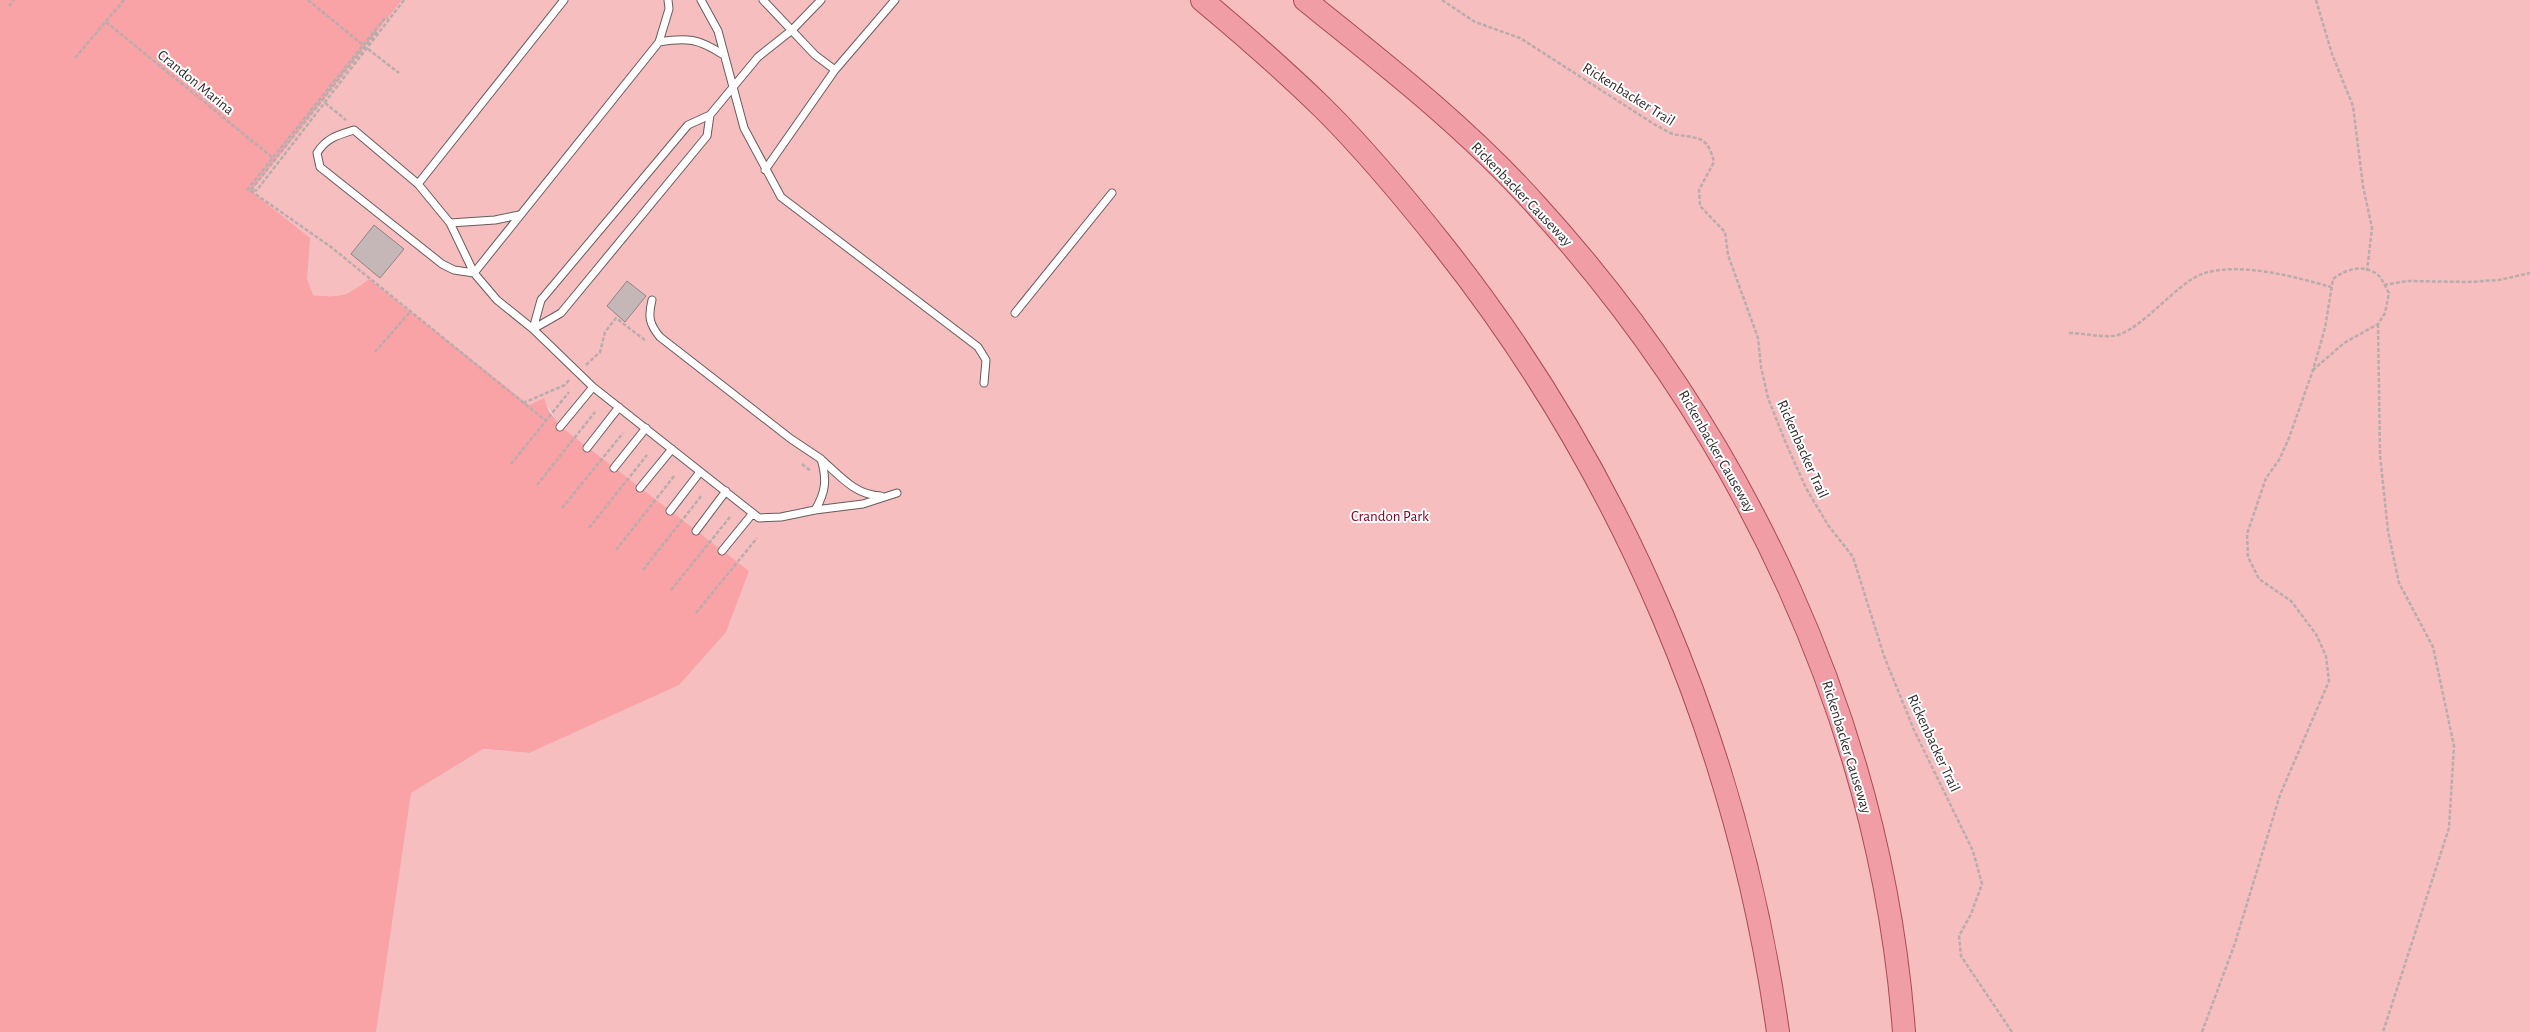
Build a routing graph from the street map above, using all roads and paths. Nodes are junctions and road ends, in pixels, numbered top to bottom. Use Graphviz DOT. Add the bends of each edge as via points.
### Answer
graph roads {
  1 [pos="14,0"];
  2 [pos="124,0"];
  3 [pos="308,0"];
  4 [pos="564,0"];
  5 [pos="668,0"];
  6 [pos="701,0"];
  7 [pos="763,0"];
  8 [pos="821,0"];
  9 [pos="895,0"];
  10 [pos="1202,0"];
  11 [pos="1305,0"];
  12 [pos="1442,0"];
  13 [pos="2316,0"];
  14 [pos="9,6"];
  15 [pos="106,22"];
  16 [pos="792,30"];
  17 [pos="659,42"];
  18 [pos="363,45"];
  19 [pos="368,49"];
  20 [pos="722,54"];
  21 [pos="75,58"];
  22 [pos="835,70"];
  23 [pos="399,73"];
  24 [pos="734,87"];
  25 [pos="320,99"];
  26 [pos="710,114"];
  27 [pos="354,130"];
  28 [pos="273,158"];
  29 [pos="765,170"];
  30 [pos="418,184"];
  31 [pos="247,190"];
  32 [pos="251,191"];
  33 [pos="1112,192"];
  34 [pos="519,215"];
  35 [pos="450,224"];
  36 [pos="2367,271"];
  37 [pos="474,273"];
  38 [pos="2530,273"];
  39 [pos="2384,285"];
  40 [pos="2331,287"];
  41 [pos="652,300"];
  42 [pos="410,312"];
  43 [pos="1015,313"];
  44 [pos="2378,324"];
  45 [pos="533,328"];
  46 [pos="2069,332"];
  47 [pos="648,342"];
  48 [pos="374,352"];
  49 [pos="2313,370"];
  50 [pos="578,372"];
  51 [pos="984,383"];
  52 [pos="593,387"];
  53 [pos="569,392"];
  54 [pos="619,407"];
  55 [pos="595,412"];
  56 [pos="546,421"];
  57 [pos="560,427"];
  58 [pos="646,428"];
  59 [pos="622,433"];
  60 [pos="587,448"];
  61 [pos="672,449"];
  62 [pos="647,455"];
  63 [pos="821,459"];
  64 [pos="798,461"];
  65 [pos="511,464"];
  66 [pos="614,468"];
  67 [pos="811,471"];
  68 [pos="700,472"];
  69 [pos="675,475"];
  70 [pos="537,485"];
  71 [pos="640,488"];
  72 [pos="726,491"];
  73 [pos="702,496"];
  74 [pos="562,508"];
  75 [pos="815,510"];
  76 [pos="670,511"];
  77 [pos="753,513"];
  78 [pos="730,517"];
  79 [pos="589,528"];
  80 [pos="696,531"];
  81 [pos="757,538"];
  82 [pos="616,550"];
  83 [pos="722,551"];
  84 [pos="643,570"];
  85 [pos="671,590"];
  86 [pos="696,613"];
  87 [pos="1778,1032"];
  88 [pos="1904,1032"];
  89 [pos="2012,1032"];
  90 [pos="2202,1032"];
  91 [pos="2382,1032"];
  1 -- 14 [label="path"];
  2 -- 15 [label="path"];
  3 -- 18 [label="path"];
  4 -- 30 [label="lane"];
  5 -- 17 [label="lane" via="669,9"];
  6 -- 20 [label="lane" via="718,31"];
  7 -- 16 [label="lane"];
  8 -- 16 [label="lane"];
  9 -- 22 [label="lane"];
  10 -- 87 [label="main road" via="1283,70 1326,111 1381,170 1471,281 1576,439 1640,563 1683,664 1709,738 1746,863"];
  11 -- 88 [label="main road, Rickenbacker Causeway" via="1443,114 1534,202 1622,308 1665,366 1720,452 1783,574 1810,636 1846,735 1863,795 1883,884 1898,969"];
  12 -- 89 [label="path, Rickenbacker Trail" via="1475,22 1520,38 1657,126 1676,135 1704,140 1711,149 1714,162 1699,190 1700,206 1725,232 1728,255 1758,338 1768,398 1785,441 1813,500 1828,525 1853,557 1884,656 1914,730 1974,851 1982,884 1971,914 1958,936 1961,956"];
  13 -- 36 [label="path" via="2332,54 2353,106 2363,186 2372,228"];
  15 -- 21 [label="path"];
  15 -- 28 [label="path, Crandon Marina"];
  16 -- 22 [label="lane" via="815,55"];
  16 -- 24 [label="lane" via="758,57"];
  17 -- 20 [label="lane" via="680,38 703,42"];
  17 -- 34 [label="lane"];
  18 -- 25 [label="path"];
  18 -- 32 [label="path" via="384,19 388,18"];
  19 -- 23 [label="path"];
  20 -- 24 [label="lane"];
  22 -- 29 [label="lane"];
  24 -- 26 [label="lane"];
  24 -- 29 [label="lane" via="744,128"];
  25 -- 27 [label="path" via="348,121"];
  25 -- 28 [label="path"];
  26 -- 45 [label="lane" via="688,125 541,300"];
  26 -- 45 [label="lane" via="707,136 561,313"];
  27 -- 30 [label="lane"];
  27 -- 37 [label="lane" via="323,143 317,153 320,167 442,264 454,270"];
  28 -- 31 [label="path"];
  29 -- 51 [label="lane" via="781,196 978,347 986,360"];
  30 -- 35 [label="lane"];
  33 -- 43 [label="lane"];
  34 -- 35 [label="lane"];
  34 -- 37 [label="lane"];
  35 -- 37 [label="lane"];
  36 -- 39 [label="path" via="2377,274"];
  36 -- 40 [label="path" via="2356,268 2343,271 2333,279"];
  37 -- 45 [label="lane" via="497,300"];
  38 -- 39 [label="path" via="2499,280 2407,281"];
  39 -- 44 [label="path" via="2390,293 2385,313"];
  40 -- 46 [label="path" via="2265,271 2230,270 2202,274 2135,325 2113,336"];
  40 -- 49 [label="path" via="2325,328"];
  41 -- 63 [label="lane" via="648,314 652,327 660,337 791,439"];
  42 -- 48 [label="path"];
  44 -- 49 [label="path" via="2344,343"];
  44 -- 91 [label="path" via="2380,455 2388,531 2399,583 2433,646 2454,746 2448,828"];
  45 -- 50 [label="lane"];
  47 -- 50 [label="path" via="616,318 605,332 600,352"];
  49 -- 90 [label="path" via="2289,438 2279,460 2266,478 2247,534 2248,557 2259,579 2291,601 2316,634 2326,656 2329,681 2280,795 2235,943"];
  50 -- 52 [label="lane"];
  50 -- 56 [label="path" via="565,385 523,403"];
  52 -- 54 [label="lane"];
  52 -- 57 [label="lane"];
  53 -- 56 [label="path"];
  54 -- 58 [label="lane"];
  54 -- 60 [label="lane"];
  55 -- 70 [label="path"];
  56 -- 65 [label="path"];
  58 -- 61 [label="lane"];
  58 -- 66 [label="lane"];
  59 -- 74 [label="path"];
  61 -- 68 [label="lane"];
  61 -- 71 [label="lane"];
  62 -- 79 [label="path"];
  63 -- 75 [label="lane" via="826,482 823,496"];
  63 -- 75 [label="lane" via="852,487 869,496 884,497 897,493 863,504"];
  64 -- 67 [label="path"];
  68 -- 72 [label="lane"];
  68 -- 76 [label="lane"];
  69 -- 82 [label="path"];
  72 -- 77 [label="lane"];
  72 -- 80 [label="lane"];
  73 -- 84 [label="path"];
  75 -- 77 [label="lane" via="781,517 759,518"];
  77 -- 83 [label="lane"];
  78 -- 85 [label="path"];
  81 -- 86 [label="path"];
}
